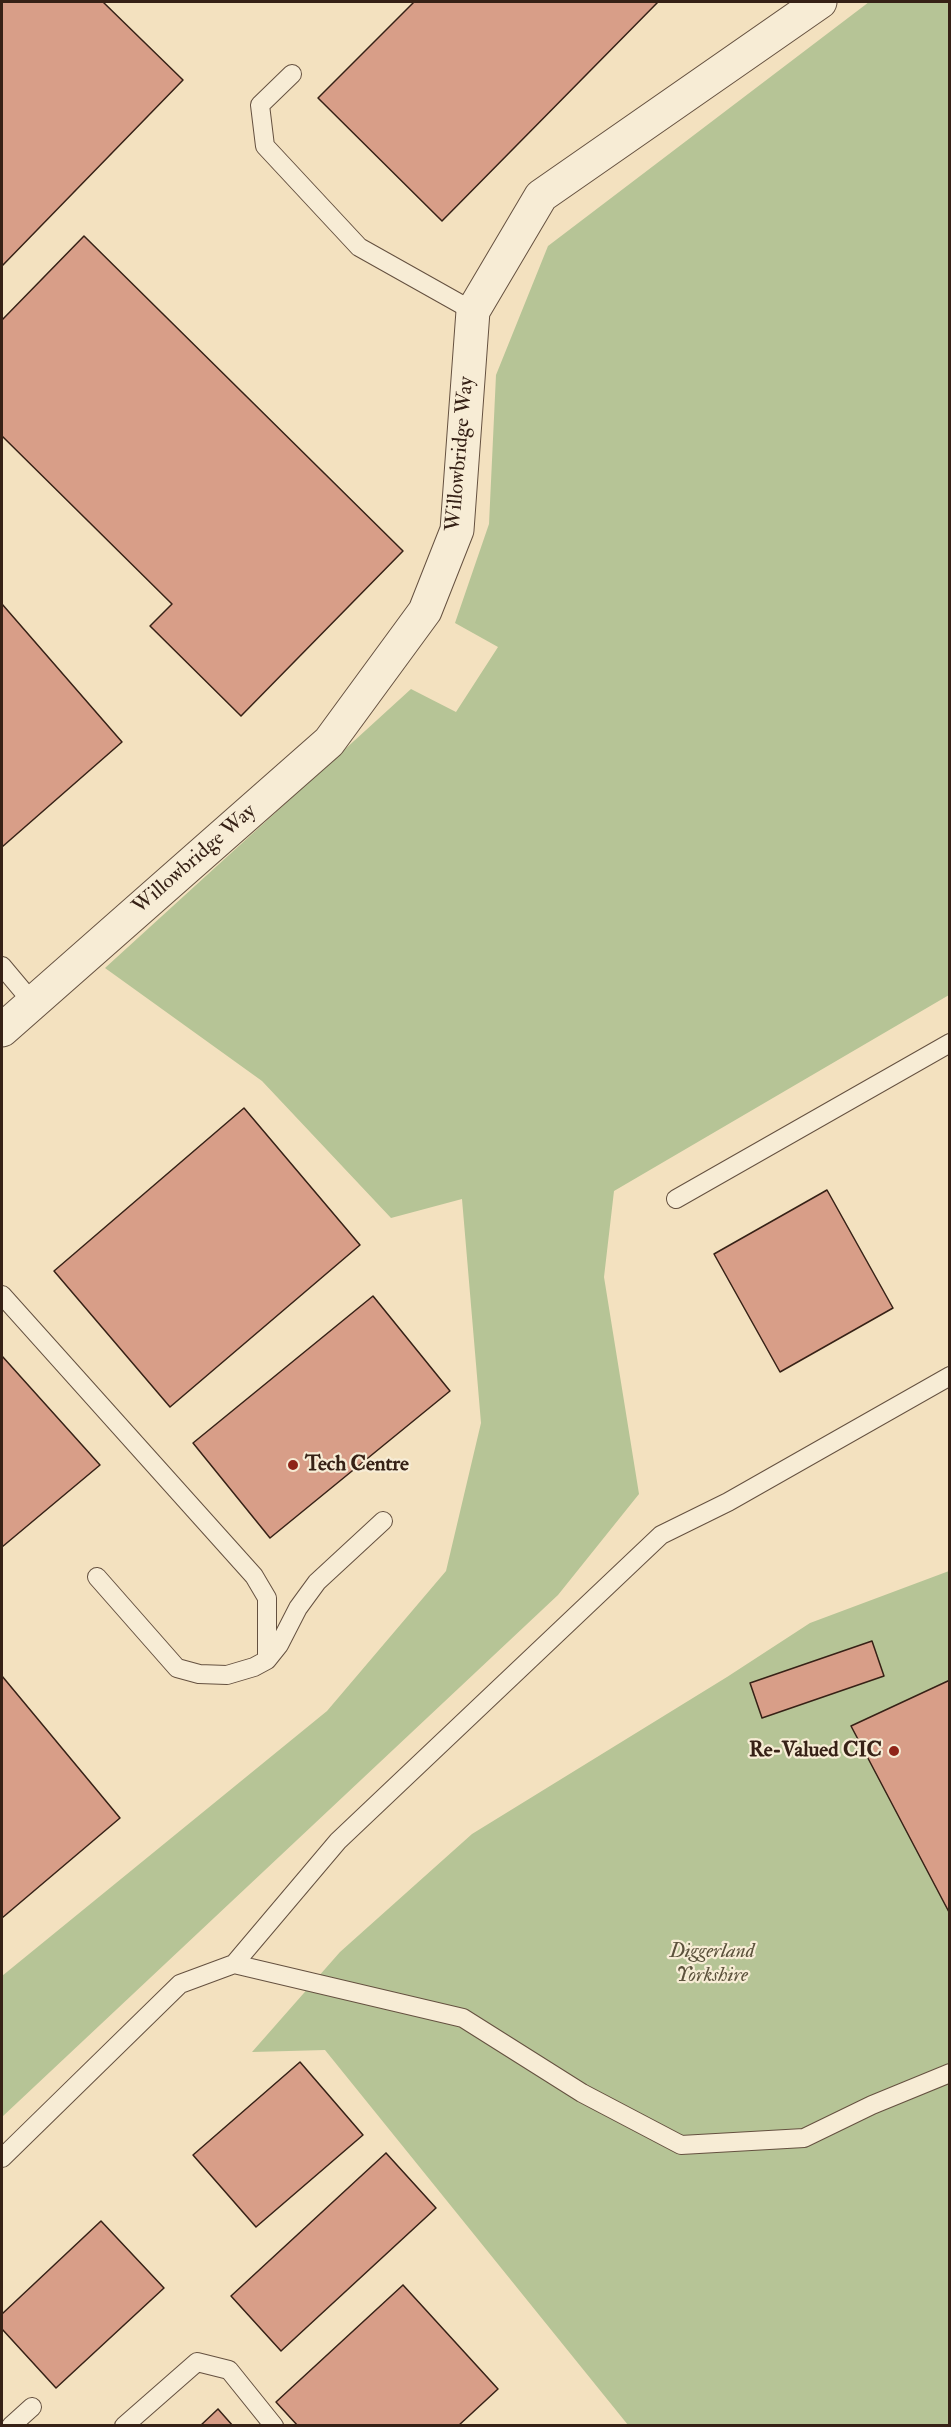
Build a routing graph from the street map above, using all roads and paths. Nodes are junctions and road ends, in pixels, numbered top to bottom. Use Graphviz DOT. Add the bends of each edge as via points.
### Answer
graph roads {
  1 [pos="820,2"];
  2 [pos="292,74"];
  3 [pos="474,311"];
  4 [pos="2,966"];
  5 [pos="33,1003"];
  6 [pos="2,1030"];
  7 [pos="950,1043"];
  8 [pos="676,1199"];
  9 [pos="2,1295"];
  10 [pos="950,1376"];
  11 [pos="383,1521"];
  12 [pos="97,1577"];
  13 [pos="267,1660"];
  14 [pos="234,1964"];
  15 [pos="950,2073"];
  16 [pos="2,2158"];
  17 [pos="32,2407"];
  18 [pos="11,2426"];
  19 [pos="124,2426"];
  20 [pos="274,2426"];
  1 -- 3 [label="street, Willowbridge Way" via="541,196"];
  2 -- 3 [label="lane" via="260,105 265,146 359,248"];
  3 -- 5 [label="street, Willowbridge Way" via="457,531 425,611 329,742"];
  4 -- 5 [label="lane"];
  5 -- 6 [label="street, Willowbridge Way"];
  7 -- 8 [label="lane"];
  9 -- 13 [label="lane" via="254,1576 267,1598"];
  10 -- 14 [label="lane" via="728,1502 661,1535 338,1841"];
  11 -- 13 [label="lane" via="317,1582"];
  12 -- 13 [label="lane" via="177,1668 227,1675"];
  14 -- 15 [label="lane" via="463,2018 582,2093 681,2145 804,2138"];
  14 -- 16 [label="lane" via="180,1984"];
  17 -- 18 [label="lane"];
  19 -- 20 [label="lane" via="196,2362 229,2370"];
}
